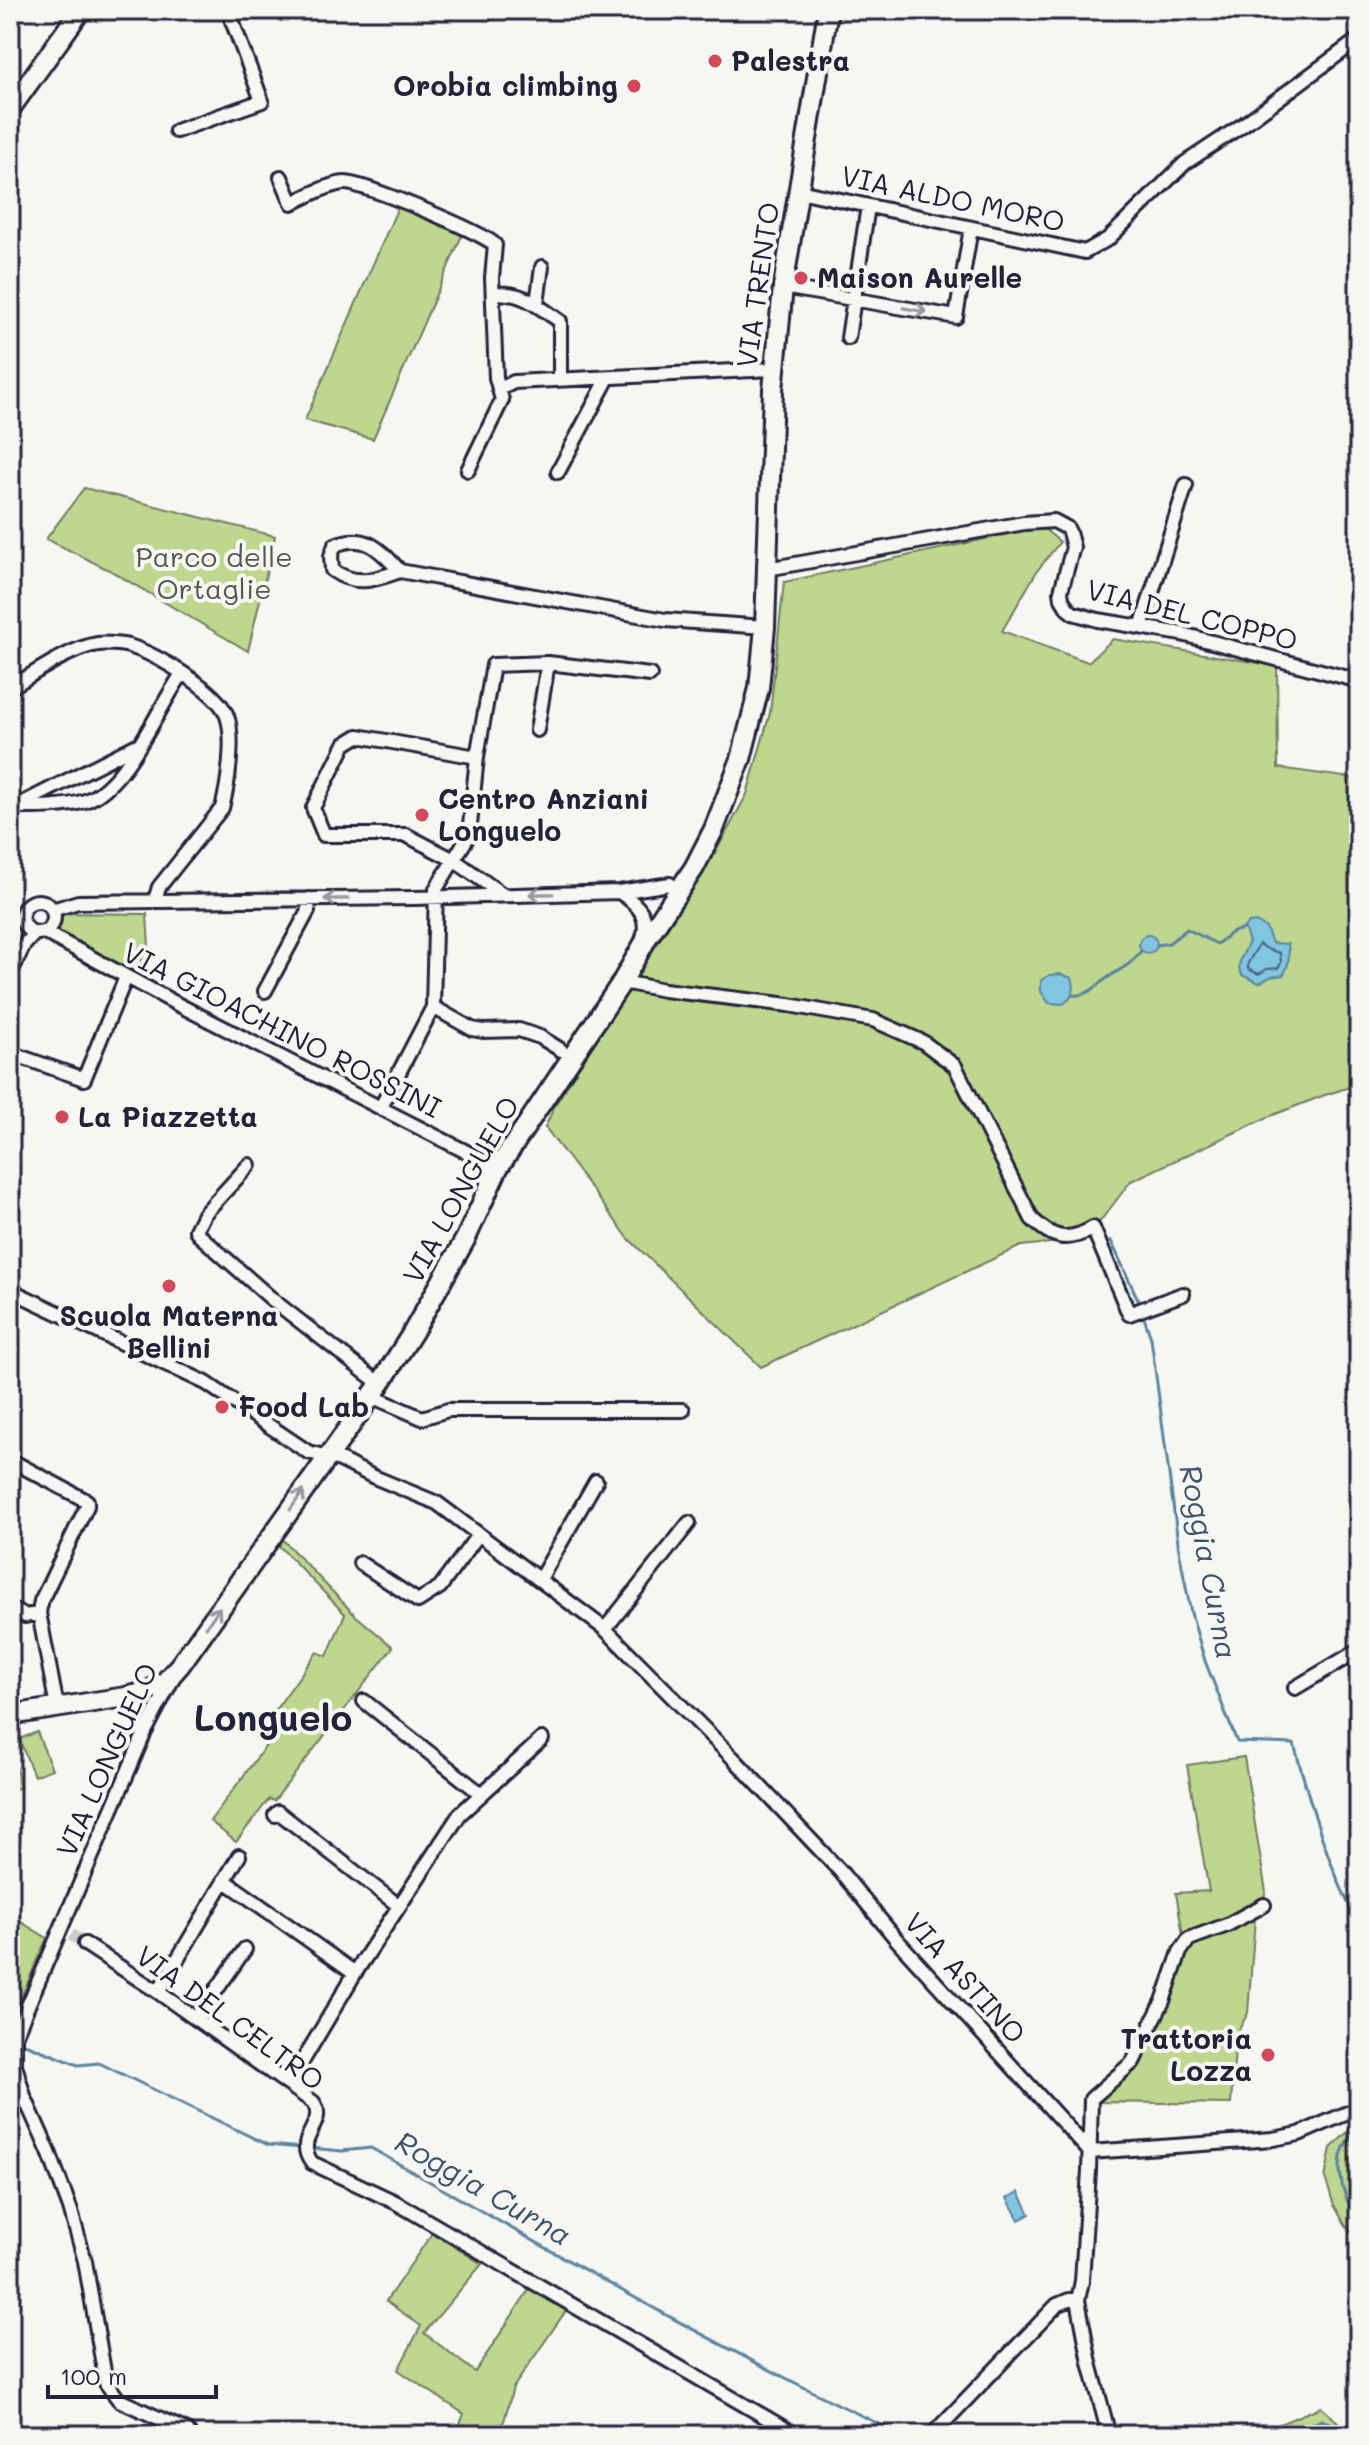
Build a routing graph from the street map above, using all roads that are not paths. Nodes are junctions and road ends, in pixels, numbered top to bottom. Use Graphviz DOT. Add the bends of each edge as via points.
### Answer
graph roads {
  1 [pos="81,10"];
  2 [pos="228,10"];
  3 [pos="828,10"];
  4 [pos="1359,39"];
  5 [pos="10,109"];
  6 [pos="176,131"];
  7 [pos="281,177"];
  8 [pos="799,191"];
  9 [pos="868,206"];
  10 [pos="971,228"];
  11 [pos="542,267"];
  12 [pos="783,287"];
  13 [pos="494,293"];
  14 [pos="854,299"];
  15 [pos="537,303"];
  16 [pos="848,338"];
  17 [pos="775,369"];
  18 [pos="608,378"];
  19 [pos="560,380"];
  20 [pos="500,389"];
  21 [pos="468,470"];
  22 [pos="558,472"];
  23 [pos="1186,485"];
  24 [pos="767,569"];
  25 [pos="400,571"];
  26 [pos="765,627"];
  27 [pos="1141,627"];
  28 [pos="548,663"];
  29 [pos="182,674"];
  30 [pos="650,675"];
  31 [pos="1359,681"];
  32 [pos="10,688"];
  33 [pos="537,730"];
  34 [pos="139,743"];
  35 [pos="477,757"];
  36 [pos="12,807"];
  37 [pos="454,860"];
  38 [pos="694,868"];
  39 [pos="670,884"];
  40 [pos="619,892"];
  41 [pos="503,895"];
  42 [pos="436,897"];
  43 [pos="309,899"];
  44 [pos="155,900"];
  45 [pos="52,910"];
  46 [pos="18,916"];
  47 [pos="644,923"];
  48 [pos="40,933"];
  49 [pos="635,959"];
  50 [pos="11,972"];
  51 [pos="126,977"];
  52 [pos="622,982"];
  53 [pos="265,991"];
  54 [pos="433,1007"];
  55 [pos="602,1013"];
  56 [pos="561,1050"];
  57 [pos="10,1053"];
  58 [pos="381,1107"];
  59 [pos="249,1165"];
  60 [pos="498,1168"];
  61 [pos="10,1290"];
  62 [pos="1183,1294"];
  63 [pos="376,1390"];
  64 [pos="683,1410"];
  65 [pos="329,1457"];
  66 [pos="10,1460"];
  67 [pos="596,1481"];
  68 [pos="689,1523"];
  69 [pos="478,1535"];
  70 [pos="360,1563"];
  71 [pos="540,1579"];
  72 [pos="10,1608"];
  73 [pos="39,1613"];
  74 [pos="605,1629"];
  75 [pos="1359,1650"];
  76 [pos="180,1665"];
  77 [pos="1295,1688"];
  78 [pos="126,1697"];
  79 [pos="363,1701"];
  80 [pos="57,1707"];
  81 [pos="10,1715"];
  82 [pos="145,1732"];
  83 [pos="542,1739"];
  84 [pos="480,1793"];
  85 [pos="277,1813"];
  86 [pos="239,1856"];
  87 [pos="224,1880"];
  88 [pos="1264,1905"];
  89 [pos="399,1906"];
  90 [pos="85,1944"];
  91 [pos="245,1949"];
  92 [pos="355,1973"];
  93 [pos="158,1992"];
  94 [pos="196,2019"];
  95 [pos="10,2082"];
  96 [pos="289,2084"];
  97 [pos="24,2096"];
  98 [pos="1359,2108"];
  99 [pos="1090,2152"];
  100 [pos="1078,2300"];
  101 [pos="190,2435"];
  102 [pos="796,2435"];
  103 [pos="932,2435"];
  104 [pos="1109,2435"];
  1 -- 5 [label="street"];
  2 -- 6 [label="street" via="262,101"];
  3 -- 8 [label="street, VIA TRENTO"];
  4 -- 10 [label="street, VIA ALDO MORO" via="1185,163 1108,239 1085,252"];
  7 -- 13 [label="street" via="292,203 345,183 488,238 495,245"];
  8 -- 9 [label="street, VIA ALDO MORO"];
  8 -- 12 [label="street, VIA TRENTO"];
  9 -- 10 [label="street, VIA ALDO MORO"];
  9 -- 14 [label="street"];
  14 -- 10 [label="street, one-way" via="956,317"];
  11 -- 15 [label="street"];
  12 -- 14 [label="street"];
  12 -- 17 [label="street, VIA TRENTO"];
  13 -- 15 [label="street"];
  13 -- 20 [label="street"];
  14 -- 16 [label="street"];
  15 -- 19 [label="street" via="560,321"];
  17 -- 18 [label="street"];
  17 -- 24 [label="street, VIA TRENTO"];
  18 -- 19 [label="street"];
  18 -- 22 [label="street"];
  19 -- 20 [label="street" via="514,382"];
  20 -- 21 [label="street" via="502,400"];
  23 -- 27 [label="street"];
  24 -- 26 [label="street, VIA LONGUELO"];
  24 -- 27 [label="street, VIA DEL COPPO" via="1054,521 1067,528 1073,542 1061,591 1068,609"];
  25 -- 25 [label="street" via="376,546 348,540 335,545 331,556 332,570 342,577 368,582"];
  25 -- 26 [label="street" via="665,620"];
  26 -- 38 [label="street, VIA LONGUELO" via="759,688 741,759"];
  27 -- 31 [label="street, VIA DEL COPPO"];
  28 -- 30 [label="street"];
  28 -- 33 [label="street"];
  28 -- 35 [label="street" via="493,665"];
  29 -- 32 [label="street" via="127,645 99,644"];
  29 -- 34 [label="street"];
  29 -- 44 [label="street" via="201,685 226,713 231,729 226,795"];
  34 -- 36 [label="street"];
  34 -- 36 [label="street" via="110,785 95,796 70,804"];
  35 -- 37 [label="street" via="469,835"];
  35 -- 37 [label="street" via="358,736 345,744 313,808 324,835 406,835"];
  37 -- 41 [label="street"];
  37 -- 42 [label="street"];
  38 -- 39 [label="street"];
  38 -- 49 [label="street, VIA LONGUELO"];
  39 -- 40 [label="street"];
  39 -- 47 [label="street, VIA LONGUELO"];
  40 -- 41 [label="street, one-way"];
  40 -- 47 [label="street" via="637,904"];
  41 -- 42 [label="street"];
  42 -- 43 [label="street, one-way"];
  42 -- 54 [label="street"];
  43 -- 44 [label="street"];
  43 -- 53 [label="street" via="308,911"];
  44 -- 45 [label="street" via="78,902"];
  45 -- 46 [label="street" via="37,901"];
  45 -- 48 [label="street" via="53,923"];
  46 -- 48 [label="street" via="27,929"];
  46 -- 50 [label="street"];
  47 -- 49 [label="street"];
  47 -- 55 [label="street, VIA LONGUELO"];
  48 -- 50 [label="street" via="24,945"];
  48 -- 51 [label="street, VIA GIOACHINO ROSSINI"];
  49 -- 52 [label="street, VIA LONGUELO"];
  51 -- 57 [label="street" via="84,1079"];
  51 -- 58 [label="street, VIA GIOACHINO ROSSINI"];
  52 -- 55 [label="street, VIA LONGUELO"];
  52 -- 62 [label="street" via="873,1020 923,1042 955,1066 1032,1219 1047,1233 1065,1238 1093,1228 1129,1314"];
  54 -- 56 [label="street" via="472,1029 519,1030"];
  54 -- 58 [label="street"];
  55 -- 60 [label="street, VIA LONGUELO"];
  58 -- 60 [label="street, VIA GIOACHINO ROSSINI"];
  59 -- 63 [label="street" via="196,1230"];
  60 -- 63 [label="street, VIA LONGUELO" via="448,1273"];
  61 -- 65 [label="street, VIA ASTINO" via="206,1383 308,1452"];
  63 -- 64 [label="street" via="422,1418 448,1410"];
  63 -- 65 [label="street, VIA LONGUELO"];
  65 -- 69 [label="street, VIA ASTINO" via="437,1503"];
  76 -- 65 [label="street, VIA LONGUELO, one-way"];
  66 -- 73 [label="street" via="87,1501"];
  67 -- 71 [label="street"];
  68 -- 74 [label="street"];
  69 -- 70 [label="street" via="440,1587 418,1601"];
  69 -- 71 [label="street, VIA ASTINO"];
  71 -- 74 [label="street, VIA ASTINO"];
  72 -- 73 [label="street" via="25,1616"];
  73 -- 80 [label="street"];
  74 -- 99 [label="street, VIA ASTINO" via="840,1871"];
  75 -- 77 [label="street"];
  76 -- 78 [label="street" via="158,1687"];
  76 -- 82 [label="street, VIA LONGUELO"];
  78 -- 80 [label="street"];
  78 -- 82 [label="street" via="145,1697 152,1705"];
  79 -- 84 [label="street"];
  80 -- 81 [label="street"];
  82 -- 97 [label="street, VIA LONGUELO" via="66,1932 15,2036 15,2065"];
  83 -- 84 [label="street"];
  84 -- 89 [label="street" via="460,1814"];
  85 -- 89 [label="street"];
  86 -- 87 [label="street"];
  87 -- 92 [label="street"];
  87 -- 93 [label="street"];
  88 -- 99 [label="street" via="1189,1939 1133,2062 1091,2099"];
  89 -- 92 [label="street"];
  90 -- 93 [label="street, VIA DEL CELTRO"];
  91 -- 94 [label="street"];
  92 -- 96 [label="street"];
  93 -- 94 [label="street, VIA DEL CELTRO"];
  94 -- 96 [label="street, VIA DEL CELTRO"];
  95 -- 97 [label="street"];
  96 -- 102 [label="street, VIA DEL CELTRO" via="317,2107 306,2151 319,2168 395,2202"];
  97 -- 101 [label="street" via="70,2208 85,2261 106,2383 119,2400"];
  98 -- 99 [label="street" via="1299,2134 1273,2139"];
  99 -- 100 [label="street"];
  100 -- 103 [label="street" via="1057,2305"];
  100 -- 104 [label="street"];
}
